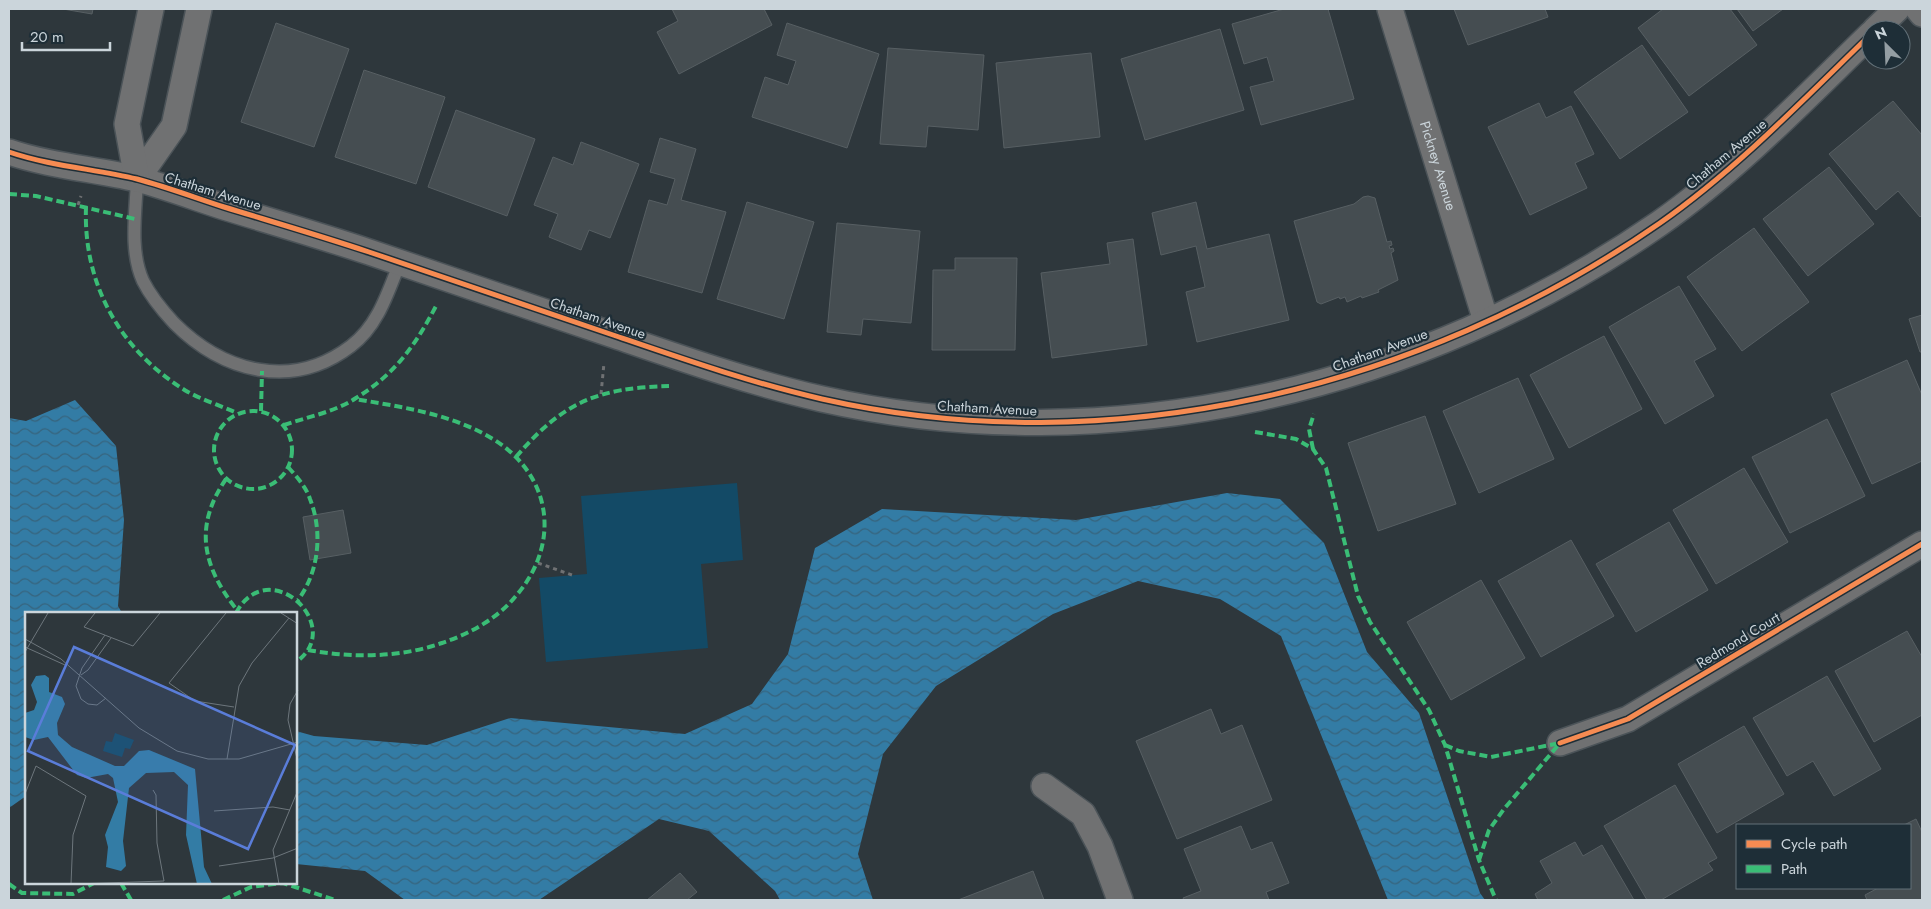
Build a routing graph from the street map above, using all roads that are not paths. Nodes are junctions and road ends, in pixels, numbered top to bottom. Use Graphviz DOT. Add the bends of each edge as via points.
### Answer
graph roads {
  1 [pos="151,9"];
  2 [pos="198,9"];
  3 [pos="1390,9"];
  4 [pos="1897,9"];
  5 [pos="1918,9"];
  6 [pos="1922,14"];
  7 [pos="1885,20"];
  8 [pos="1861,44"];
  9 [pos="15,156"];
  10 [pos="138,180"];
  11 [pos="400,262"];
  12 [pos="1486,321"];
  13 [pos="1922,544"];
  14 [pos="1560,743"];
  15 [pos="1044,786"];
  16 [pos="1120,900"];
  1 -- 10 [label="street" via="127,124"];
  2 -- 10 [label="street" via="174,126"];
  3 -- 12 [label="street, Pickney Avenue"];
  4 -- 7 [label="street"];
  5 -- 6 [label="street"];
  8 -- 12 [label="street, Chatham Avenue" via="1742,159 1660,222 1571,278"];
  9 -- 10 [label="street, Chatham Avenue"];
  10 -- 11 [label="street, Chatham Avenue"];
  10 -- 11 [label="lane" via="135,249 142,279 158,305 187,336 241,367 287,372 323,362 351,346 370,327 384,304"];
  11 -- 12 [label="street, Chatham Avenue" via="738,378 826,400 898,412 1004,423 1087,422 1165,416 1265,398 1342,376"];
  13 -- 14 [label="street, Redmond Court" via="1628,719"];
  15 -- 16 [label="street" via="1083,814 1100,846"];
}
